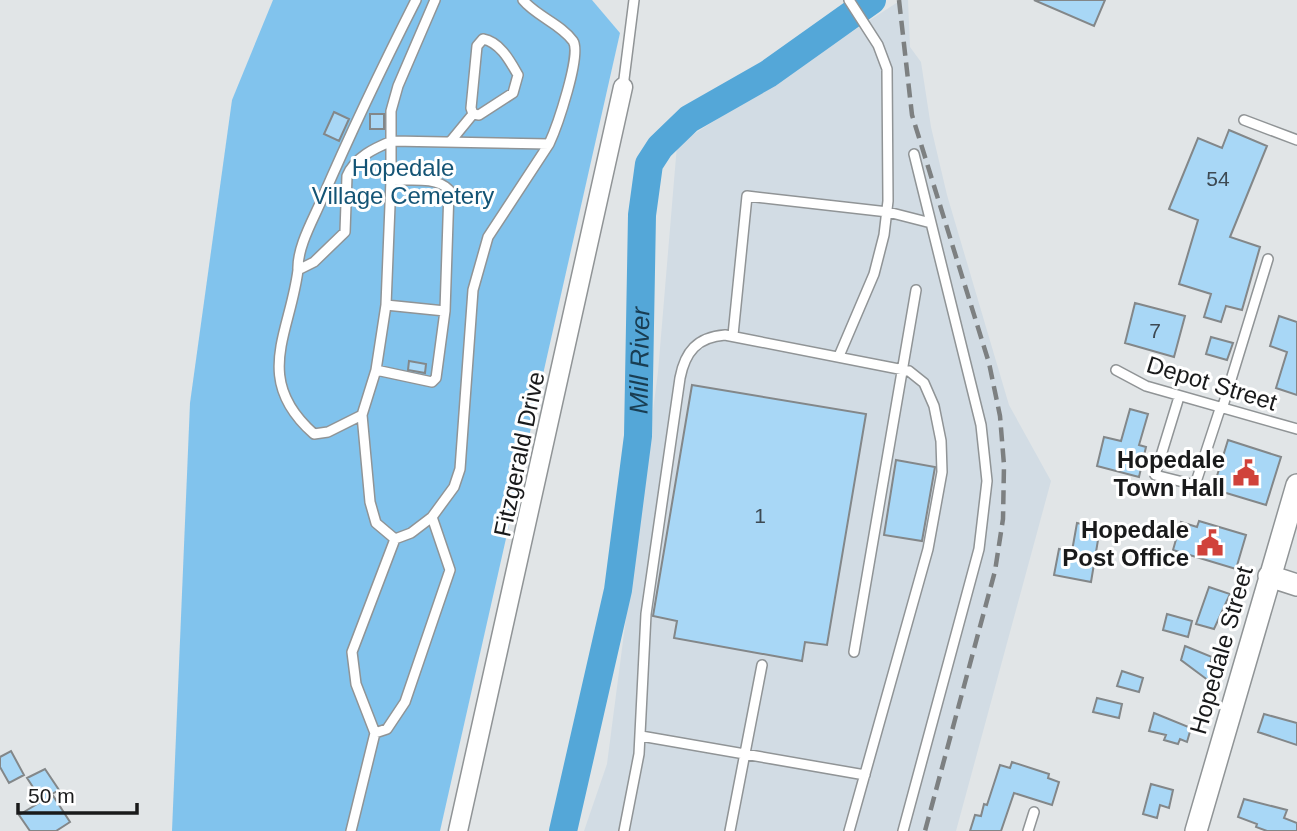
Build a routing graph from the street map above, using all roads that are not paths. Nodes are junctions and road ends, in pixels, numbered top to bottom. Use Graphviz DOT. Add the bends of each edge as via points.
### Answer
graph roads {
  1 [pos="415,0"];
  2 [pos="435,0"];
  3 [pos="523,0"];
  4 [pos="634,0"];
  5 [pos="849,0"];
  6 [pos="623,88"];
  7 [pos="473,114"];
  8 [pos="1244,120"];
  9 [pos="1297,140"];
  10 [pos="392,141"];
  11 [pos="450,142"];
  12 [pos="549,144"];
  13 [pos="914,154"];
  14 [pos="391,180"];
  15 [pos="888,212"];
  16 [pos="931,223"];
  17 [pos="1268,260"];
  18 [pos="298,270"];
  19 [pos="916,290"];
  20 [pos="386,305"];
  21 [pos="445,311"];
  22 [pos="733,335"];
  23 [pos="839,356"];
  24 [pos="903,368"];
  25 [pos="376,370"];
  26 [pos="1116,370"];
  27 [pos="1179,397"];
  28 [pos="1221,409"];
  29 [pos="362,415"];
  30 [pos="1297,429"];
  31 [pos="1297,485"];
  32 [pos="432,517"];
  33 [pos="395,538"];
  34 [pos="1269,576"];
  35 [pos="1297,585"];
  36 [pos="854,652"];
  37 [pos="762,665"];
  38 [pos="375,733"];
  39 [pos="641,736"];
  40 [pos="745,754"];
  41 [pos="865,775"];
  42 [pos="1034,812"];
  43 [pos="351,831"];
  44 [pos="458,831"];
  45 [pos="624,831"];
  46 [pos="730,831"];
  47 [pos="849,831"];
  48 [pos="903,831"];
  49 [pos="1028,831"];
  50 [pos="1196,831"];
  1 -- 18 [label="lane" via="337,164"];
  2 -- 10 [label="lane" via="398,86 391,111"];
  3 -- 12 [label="lane" via="572,39 577,49"];
  4 -- 6 [label="lane"];
  5 -- 15 [label="lane" via="882,53 888,78"];
  6 -- 44 [label="street, Fitzgerald Drive"];
  7 -- 7 [label="lane" via="479,115 513,93 518,75 508,57 483,39 477,46"];
  7 -- 11 [label="lane"];
  8 -- 9 [label="lane"];
  10 -- 11 [label="lane"];
  10 -- 14 [label="lane"];
  10 -- 18 [label="lane" via="351,168 345,188 345,232 314,262"];
  11 -- 12 [label="lane"];
  12 -- 32 [label="lane" via="488,237 473,290 460,469"];
  13 -- 16 [label="lane"];
  14 -- 20 [label="lane"];
  14 -- 21 [label="lane" via="435,182 449,190"];
  15 -- 16 [label="lane"];
  15 -- 22 [label="lane" via="747,196"];
  15 -- 23 [label="lane" via="874,274"];
  16 -- 48 [label="lane" via="981,425 986,493 978,556"];
  17 -- 28 [label="lane"];
  18 -- 29 [label="lane" via="277,362 285,394 299,421 314,434"];
  19 -- 24 [label="lane"];
  20 -- 21 [label="lane"];
  20 -- 25 [label="lane"];
  21 -- 25 [label="lane" via="432,382"];
  22 -- 23 [label="lane"];
  22 -- 39 [label="lane" via="699,342 682,365 646,614"];
  23 -- 24 [label="lane"];
  24 -- 36 [label="lane"];
  24 -- 41 [label="lane" via="919,378 931,397 942,441 942,472 928,549"];
  25 -- 29 [label="lane"];
  26 -- 27 [label="lane, Depot Street"];
  27 -- 28 [label="lane, Depot Street"];
  27 -- 28 [label="lane" via="1155,475 1195,485"];
  28 -- 30 [label="lane, Depot Street"];
  29 -- 33 [label="lane" via="370,502 376,523"];
  31 -- 34 [label="street, Hopedale Street"];
  32 -- 33 [label="lane" via="411,533"];
  32 -- 38 [label="lane" via="450,570 405,702 387,729"];
  33 -- 38 [label="lane" via="352,652 356,684"];
  34 -- 35 [label="street"];
  34 -- 50 [label="street, Hopedale Street"];
  37 -- 40 [label="lane"];
  38 -- 43 [label="lane"];
  39 -- 40 [label="lane"];
  39 -- 45 [label="lane"];
  40 -- 41 [label="lane"];
  40 -- 46 [label="lane"];
  41 -- 47 [label="lane"];
  42 -- 49 [label="lane"];
}
